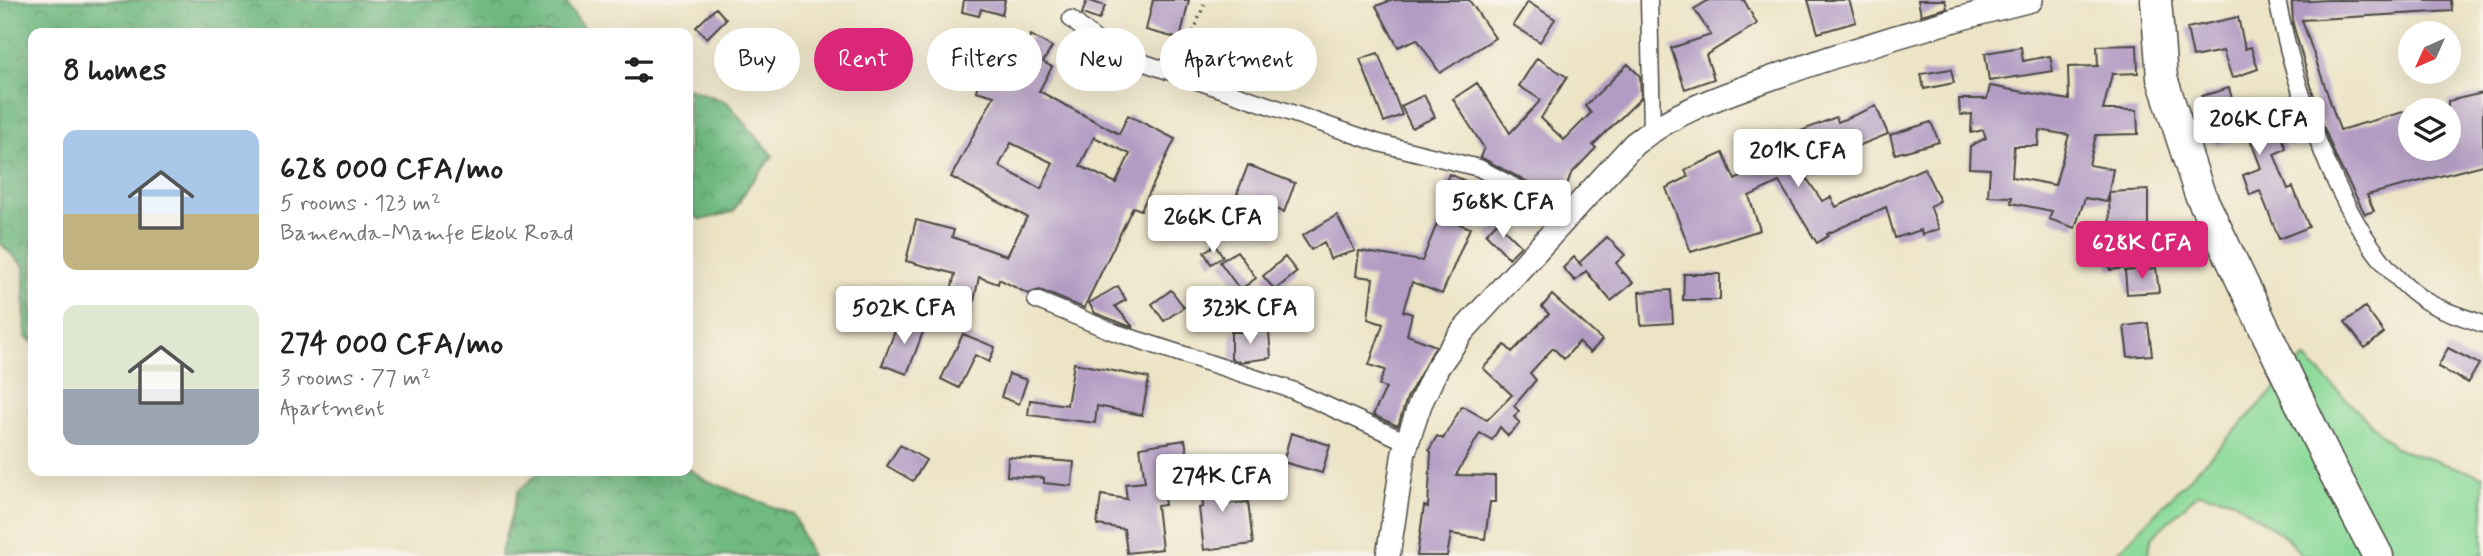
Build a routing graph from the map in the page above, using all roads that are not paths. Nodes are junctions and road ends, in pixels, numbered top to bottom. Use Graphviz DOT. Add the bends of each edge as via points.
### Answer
graph roads {
  1 [pos="1649,0"];
  2 [pos="2031,0"];
  3 [pos="2156,0"];
  4 [pos="2277,0"];
  5 [pos="1071,19"];
  6 [pos="1652,129"];
  7 [pos="1569,216"];
  8 [pos="1036,300"];
  9 [pos="2483,324"];
  10 [pos="1407,442"];
  11 [pos="1388,556"];
  12 [pos="2378,556"];
  1 -- 6 [label="street"];
  2 -- 6 [label="street" via="1815,60 1722,94"];
  3 -- 12 [label="highway" via="2162,78 2199,192"];
  4 -- 9 [label="street" via="2285,40 2323,149 2374,250 2390,272 2425,301"];
  5 -- 7 [label="street" via="1129,58 1379,143 1479,168"];
  6 -- 7 [label="street" via="1608,170"];
  7 -- 10 [label="street" via="1463,331 1437,368"];
  8 -- 10 [label="street" via="1114,332 1293,390"];
  10 -- 11 [label="street"];
}
